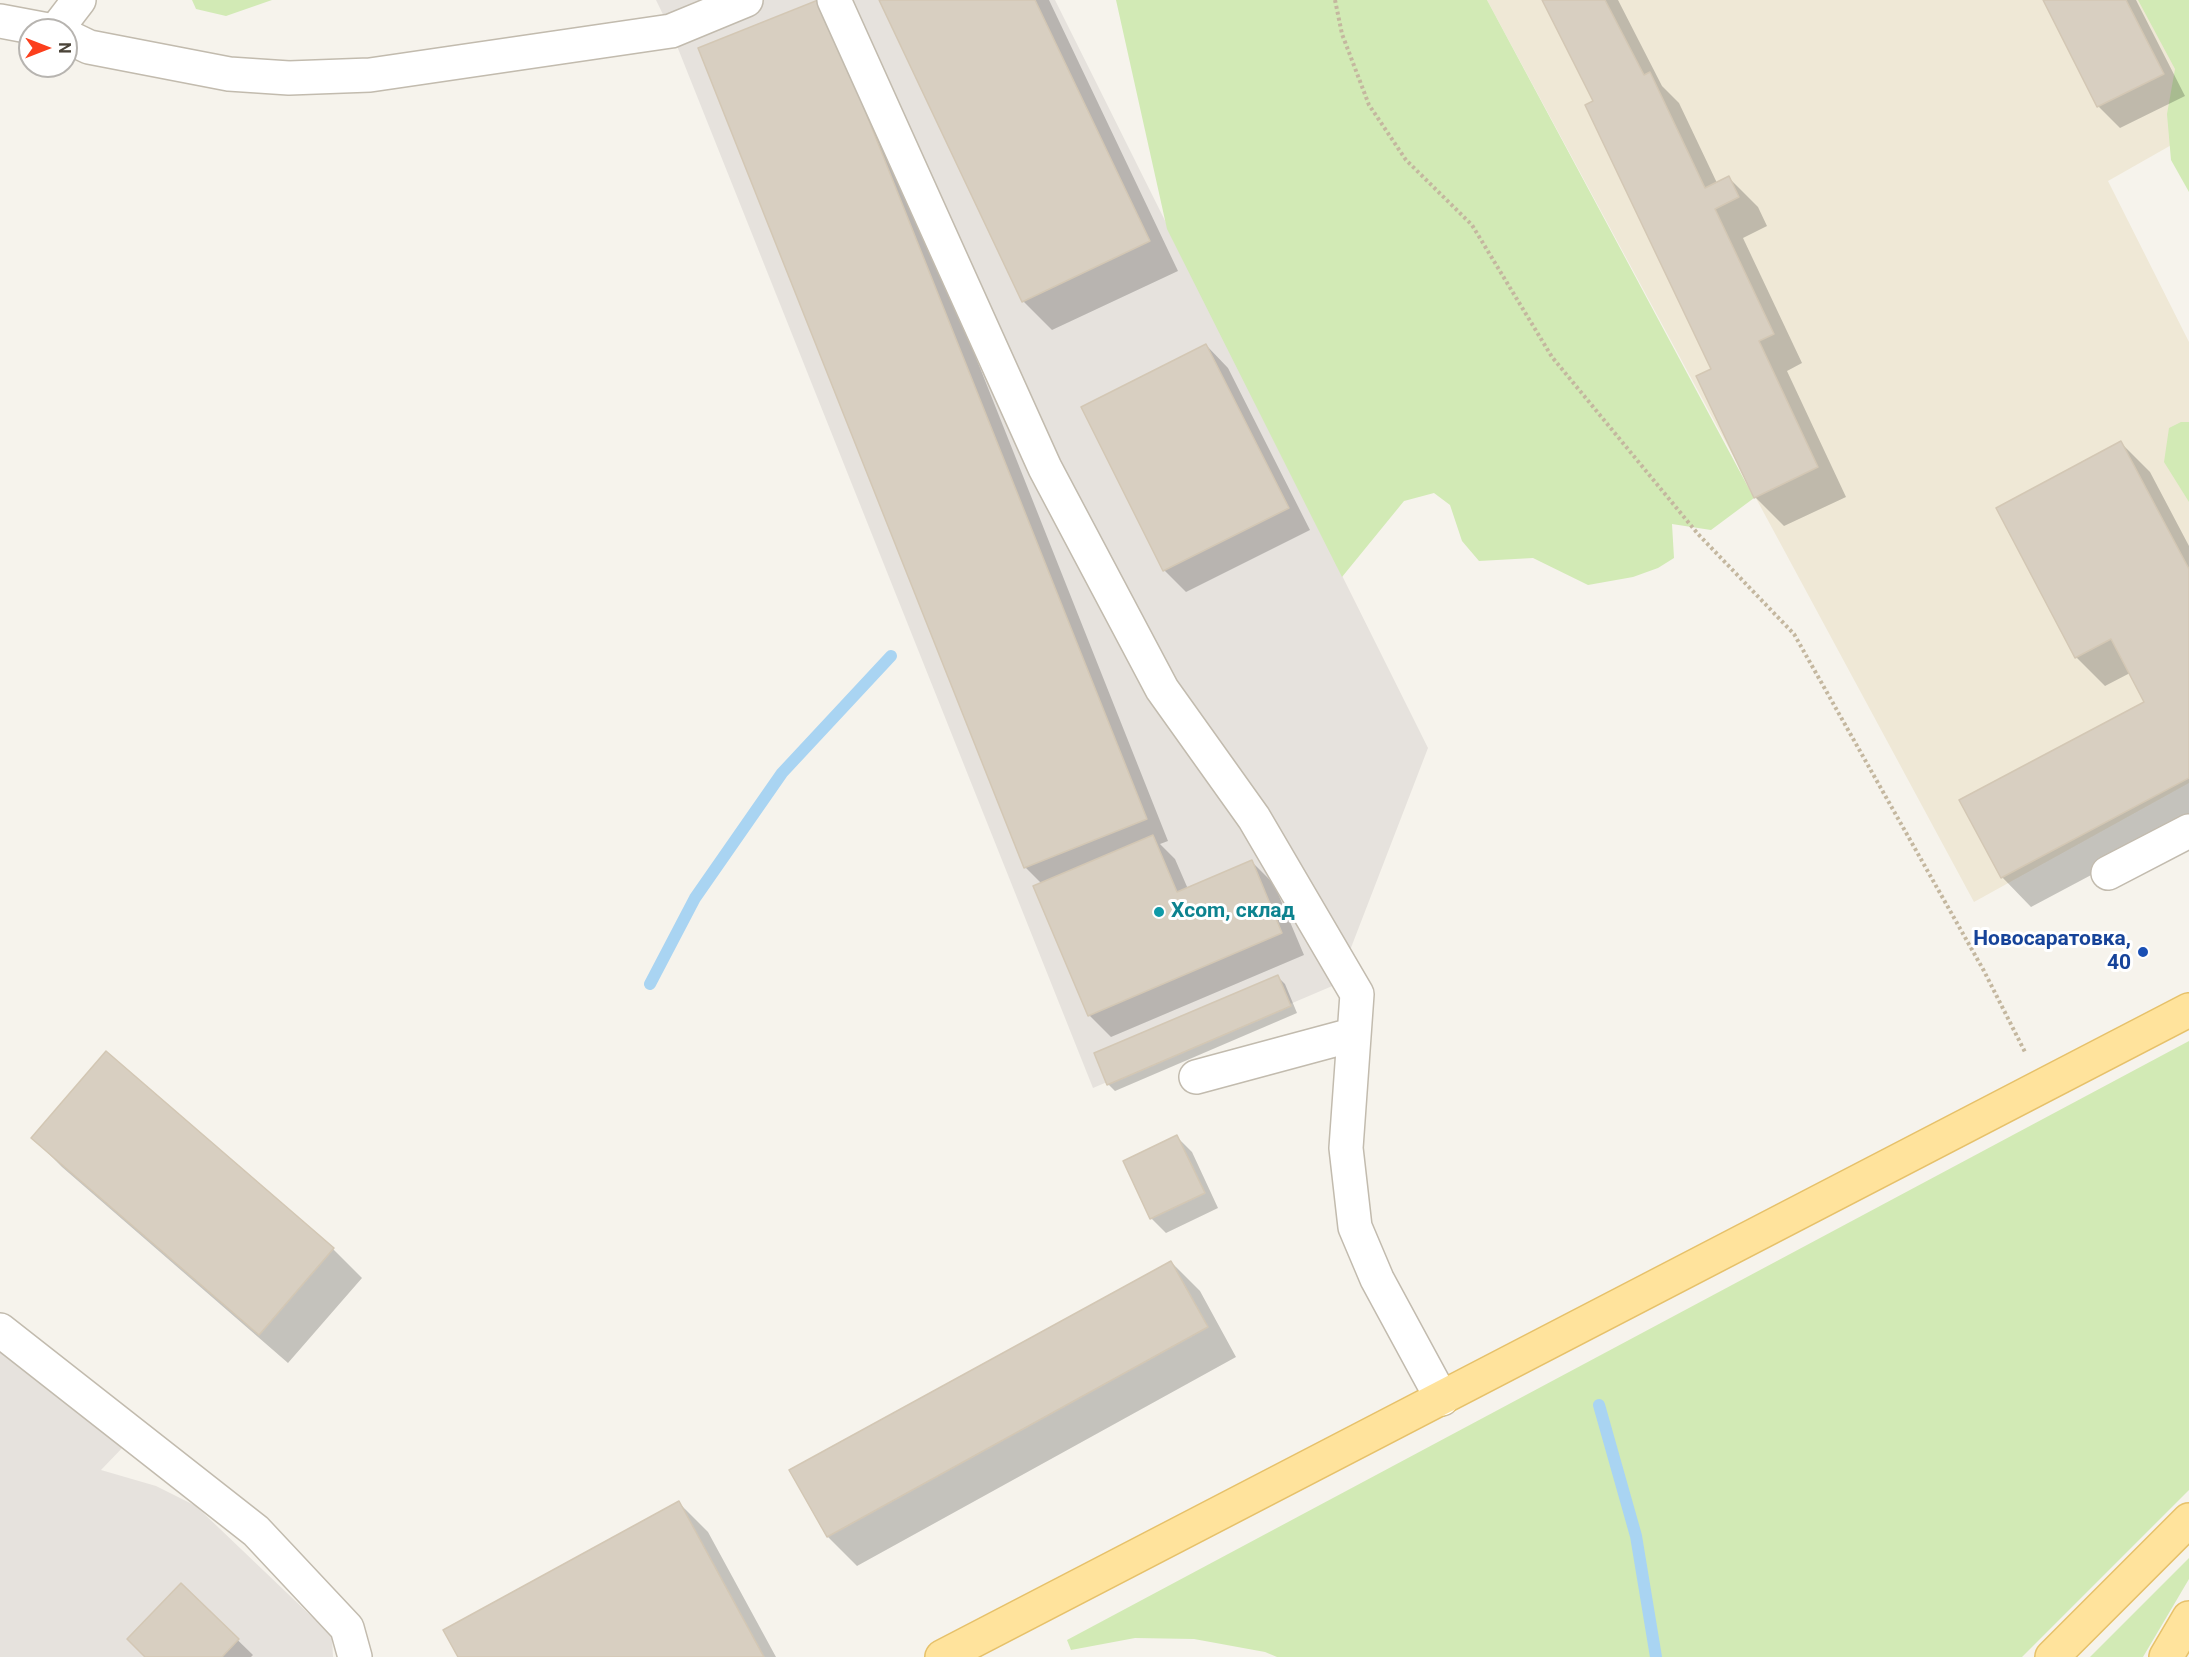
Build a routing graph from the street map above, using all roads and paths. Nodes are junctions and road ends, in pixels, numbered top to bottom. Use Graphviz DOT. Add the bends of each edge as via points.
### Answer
graph roads {
  1 [pos="79,0"];
  2 [pos="746,0"];
  3 [pos="834,0"];
  4 [pos="1335,0"];
  5 [pos="65,18"];
  6 [pos="0,21"];
  7 [pos="18,24"];
  8 [pos="78,42"];
  9 [pos="2189,831"];
  10 [pos="2108,873"];
  11 [pos="2189,1011"];
  12 [pos="1352,1035"];
  13 [pos="2026,1055"];
  14 [pos="1196,1077"];
  15 [pos="0,1330"];
  16 [pos="1442,1399"];
  17 [pos="2189,1520"];
  18 [pos="1081,1586"];
  19 [pos="2189,1618"];
  20 [pos="355,1657"];
  21 [pos="942,1657"];
  22 [pos="988,1657"];
  23 [pos="2052,1657"];
  24 [pos="2166,1657"];
  1 -- 5 [label="street"];
  2 -- 8 [label="street" via="671,31 370,75 289,78 229,74"];
  3 -- 12 [label="street" via="1045,468 1162,689 1254,818 1357,994"];
  4 -- 13 [label="path" via="1342,34 1369,105 1406,160 1472,225 1552,357 1698,534 1794,634 1984,971"];
  6 -- 7 [label="street"];
  9 -- 10 [label="street"];
  11 -- 16 [label="main road"];
  12 -- 14 [label="street"];
  12 -- 16 [label="street" via="1346,1148 1355,1227 1377,1279"];
  15 -- 20 [label="street" via="256,1532 347,1628"];
  16 -- 18 [label="main road"];
  17 -- 23 [label="main road"];
  18 -- 21 [label="main road"];
  18 -- 22 [label="main road"];
  19 -- 24 [label="main road"];
}
